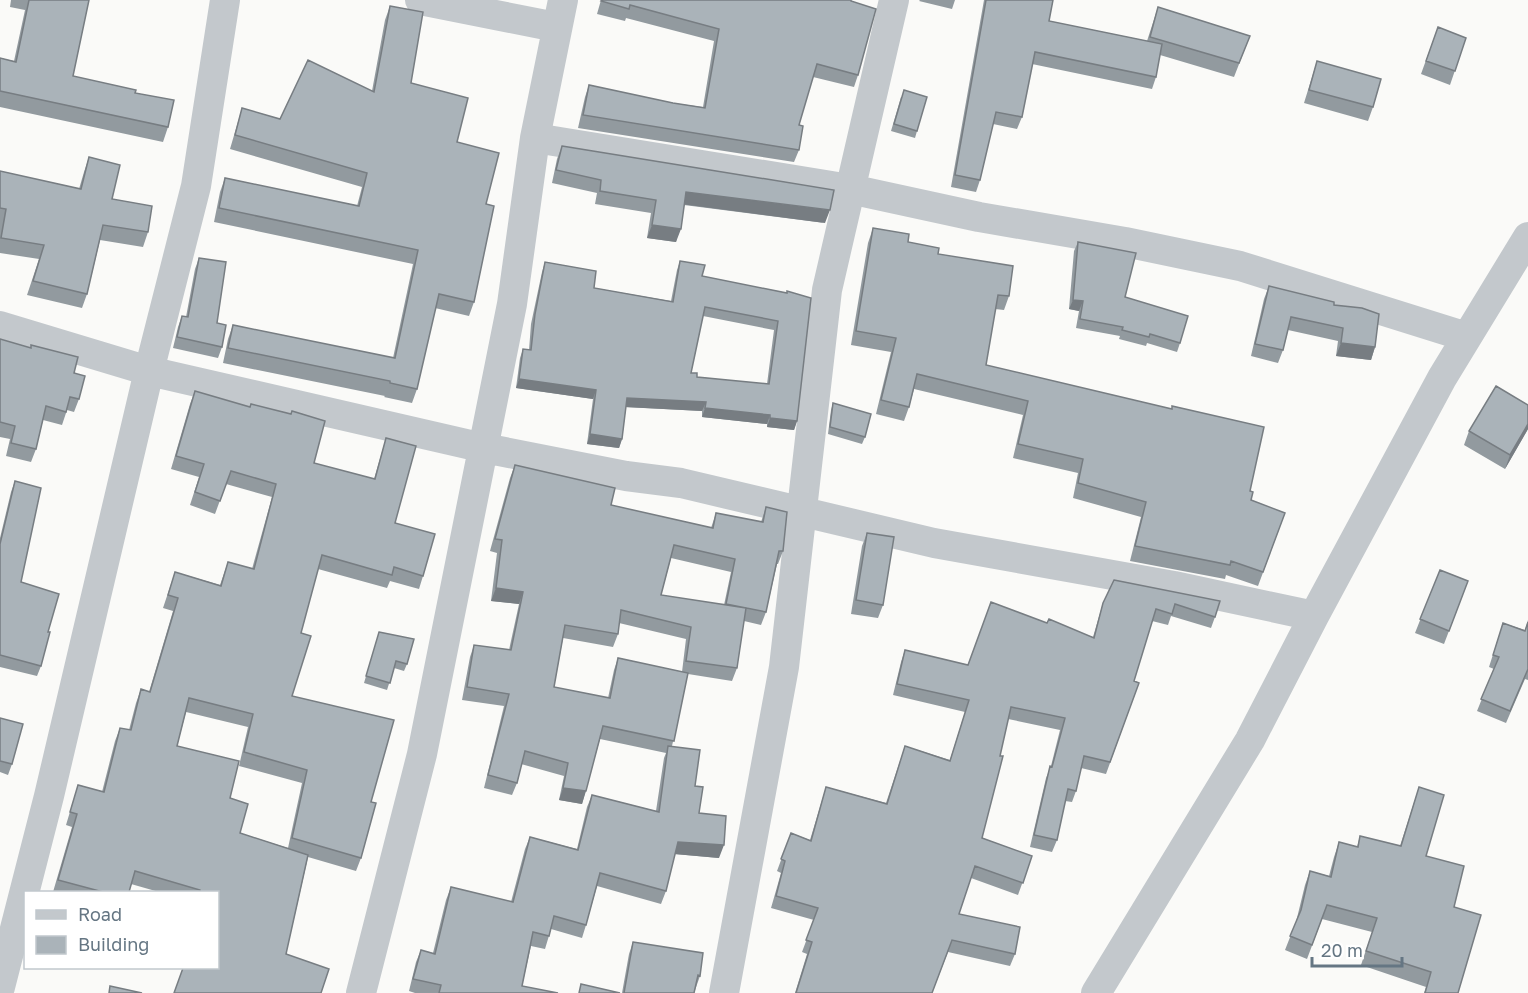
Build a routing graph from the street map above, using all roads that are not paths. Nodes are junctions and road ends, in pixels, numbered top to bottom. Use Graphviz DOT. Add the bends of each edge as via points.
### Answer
graph roads {
  1 [pos="225,0"];
  2 [pos="420,0"];
  3 [pos="894,0"];
  4 [pos="560,14"];
  5 [pos="535,138"];
  6 [pos="850,189"];
  7 [pos="1528,237"];
  8 [pos="0,326"];
  9 [pos="1467,337"];
  10 [pos="148,371"];
  11 [pos="484,448"];
  12 [pos="802,510"];
  13 [pos="1314,616"];
  14 [pos="25,891"];
  15 [pos="24,893"];
  16 [pos="0,987"];
  17 [pos="361,993"];
  18 [pos="724,993"];
  19 [pos="1096,993"];
  1 -- 10 [label="street" via="196,186"];
  2 -- 4 [label="street"];
  3 -- 6 [label="street"];
  4 -- 5 [label="street"];
  5 -- 6 [label="street"];
  5 -- 11 [label="street" via="512,304"];
  6 -- 9 [label="street" via="1240,266"];
  6 -- 12 [label="street" via="827,290"];
  7 -- 9 [label="street"];
  8 -- 10 [label="street"];
  9 -- 13 [label="street"];
  10 -- 11 [label="street"];
  10 -- 14 [label="street"];
  11 -- 12 [label="street" via="681,483"];
  11 -- 17 [label="street" via="422,754"];
  12 -- 13 [label="street" via="934,543 1174,586"];
  12 -- 18 [label="street" via="784,667"];
  13 -- 19 [label="street" via="1250,741"];
  15 -- 16 [label="street"];
}
